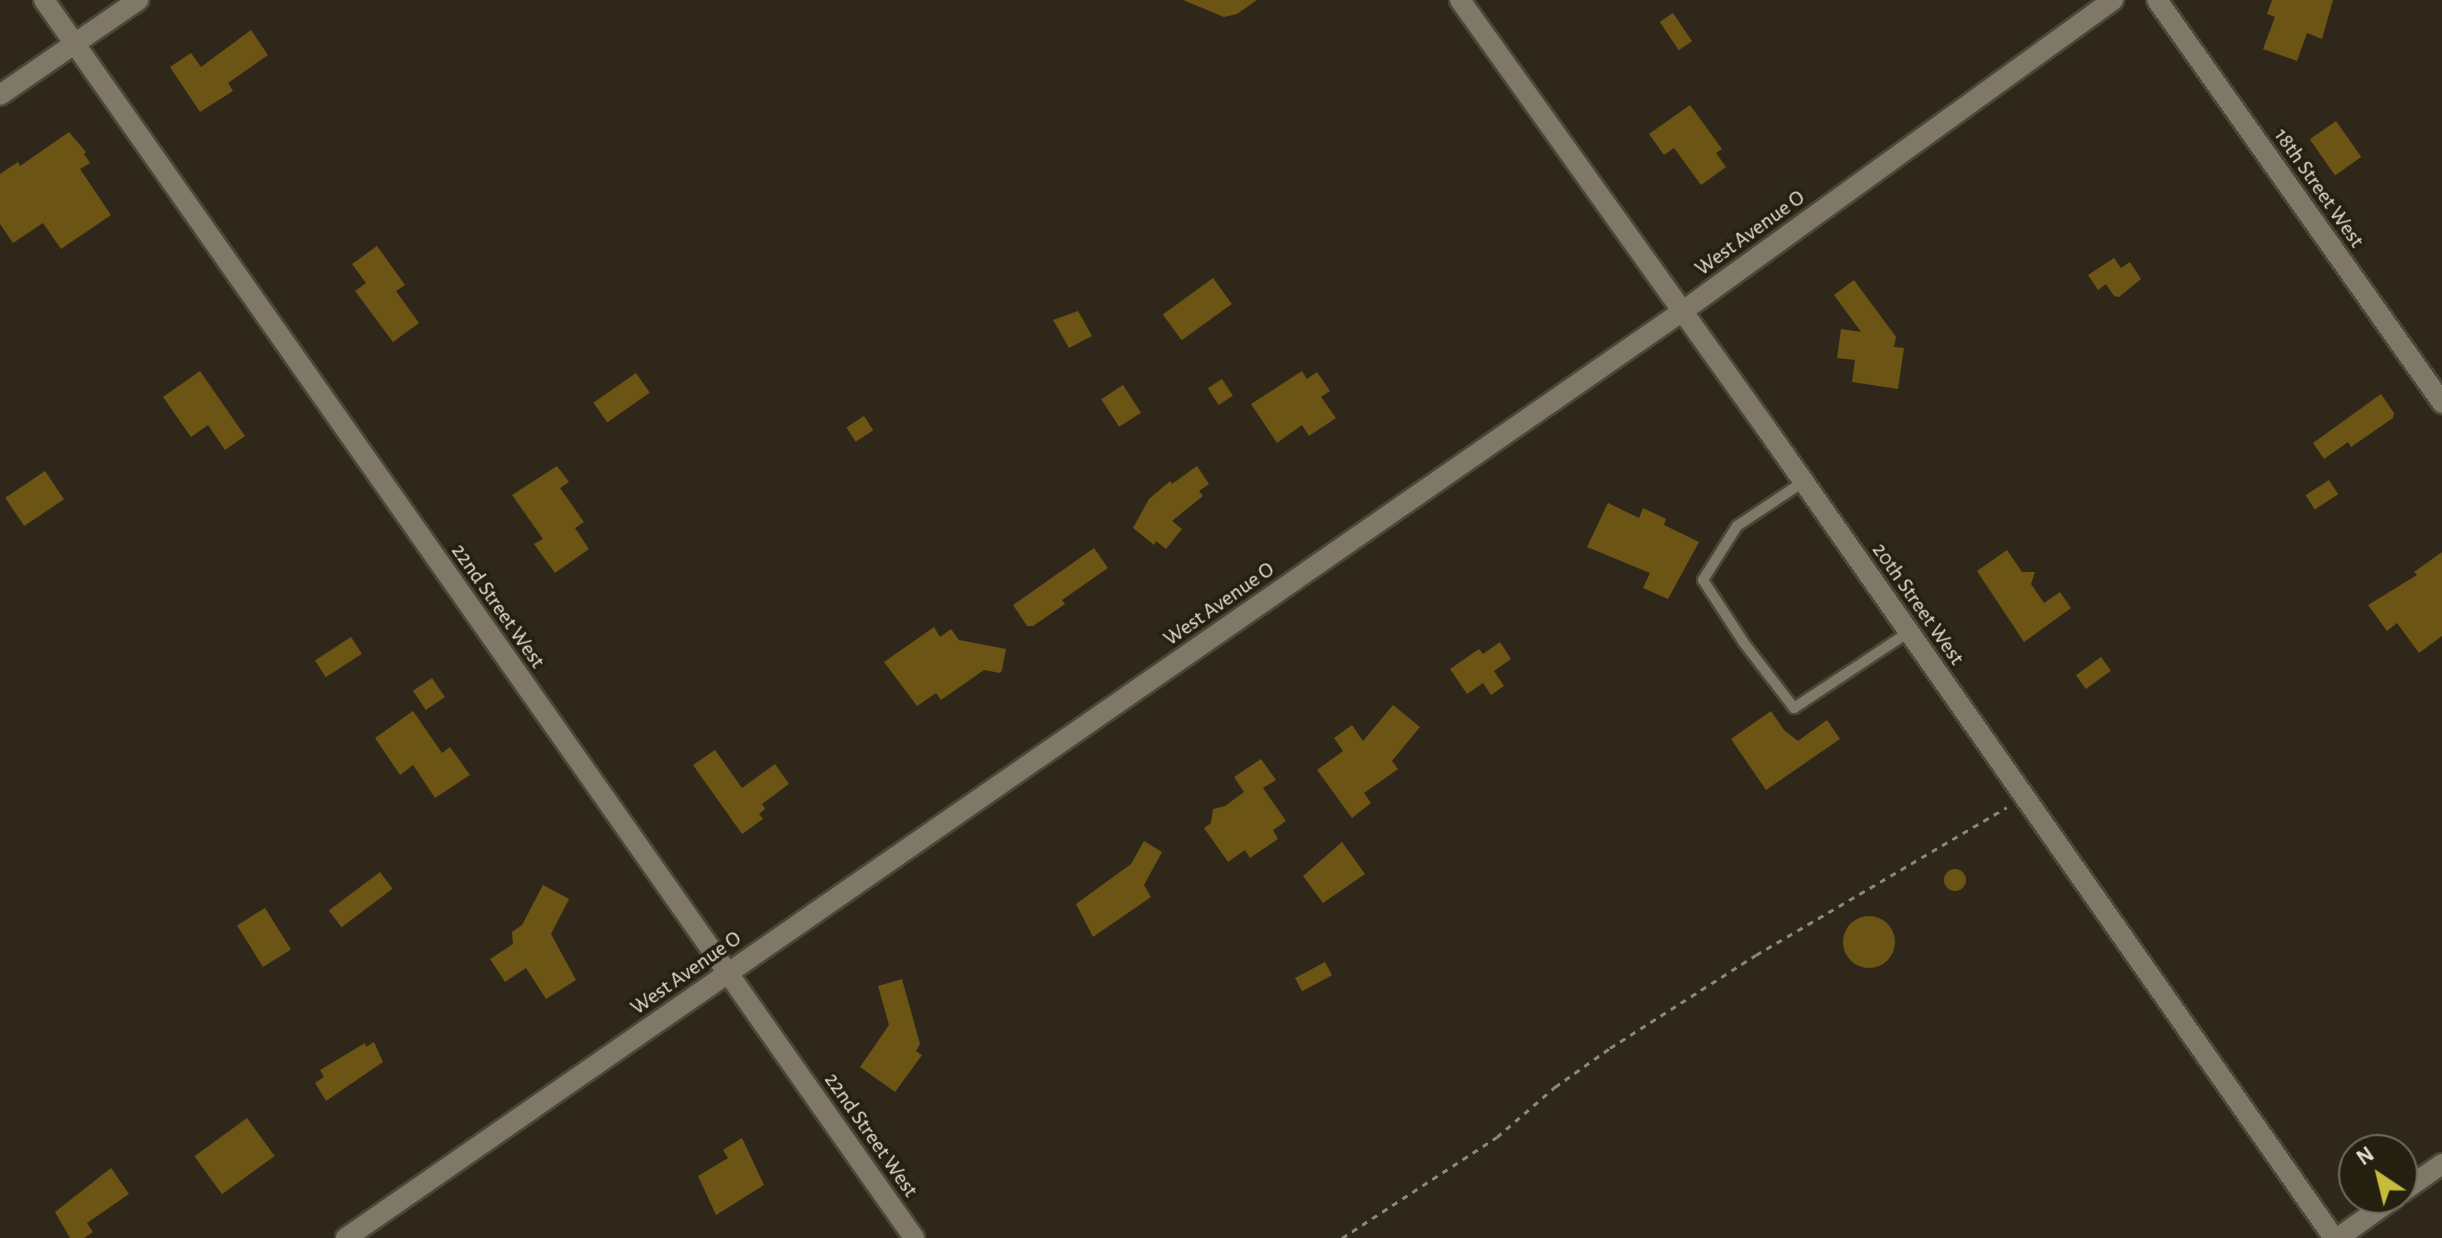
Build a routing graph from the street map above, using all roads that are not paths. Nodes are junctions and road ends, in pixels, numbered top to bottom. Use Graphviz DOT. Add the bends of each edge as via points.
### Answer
graph roads {
  1 [pos="44,0"];
  2 [pos="138,0"];
  3 [pos="1460,0"];
  4 [pos="2113,0"];
  5 [pos="2157,0"];
  6 [pos="75,44"];
  7 [pos="0,95"];
  8 [pos="1683,311"];
  9 [pos="2442,403"];
  10 [pos="1803,482"];
  11 [pos="1909,632"];
  12 [pos="727,974"];
  13 [pos="2442,1164"];
  14 [pos="2418,1181"];
  15 [pos="2371,1214"];
  16 [pos="346,1238"];
  17 [pos="914,1238"];
  18 [pos="2336,1238"];
  1 -- 6 [label="street, 22nd Street West"];
  2 -- 6 [label="street"];
  3 -- 8 [label="street, 20th Street West"];
  4 -- 8 [label="street, West Avenue O"];
  5 -- 9 [label="street, 18th Street West"];
  6 -- 7 [label="street"];
  6 -- 12 [label="street, 22nd Street West"];
  8 -- 10 [label="street, 20th Street West"];
  8 -- 12 [label="street, West Avenue O"];
  10 -- 11 [label="street, 20th Street West"];
  10 -- 11 [label="lane" via="1737,526 1703,580 1744,643 1794,708"];
  11 -- 18 [label="street, 20th Street West"];
  12 -- 16 [label="street, West Avenue O"];
  12 -- 17 [label="street, 22nd Street West"];
  13 -- 14 [label="street"];
  15 -- 18 [label="street"];
}
